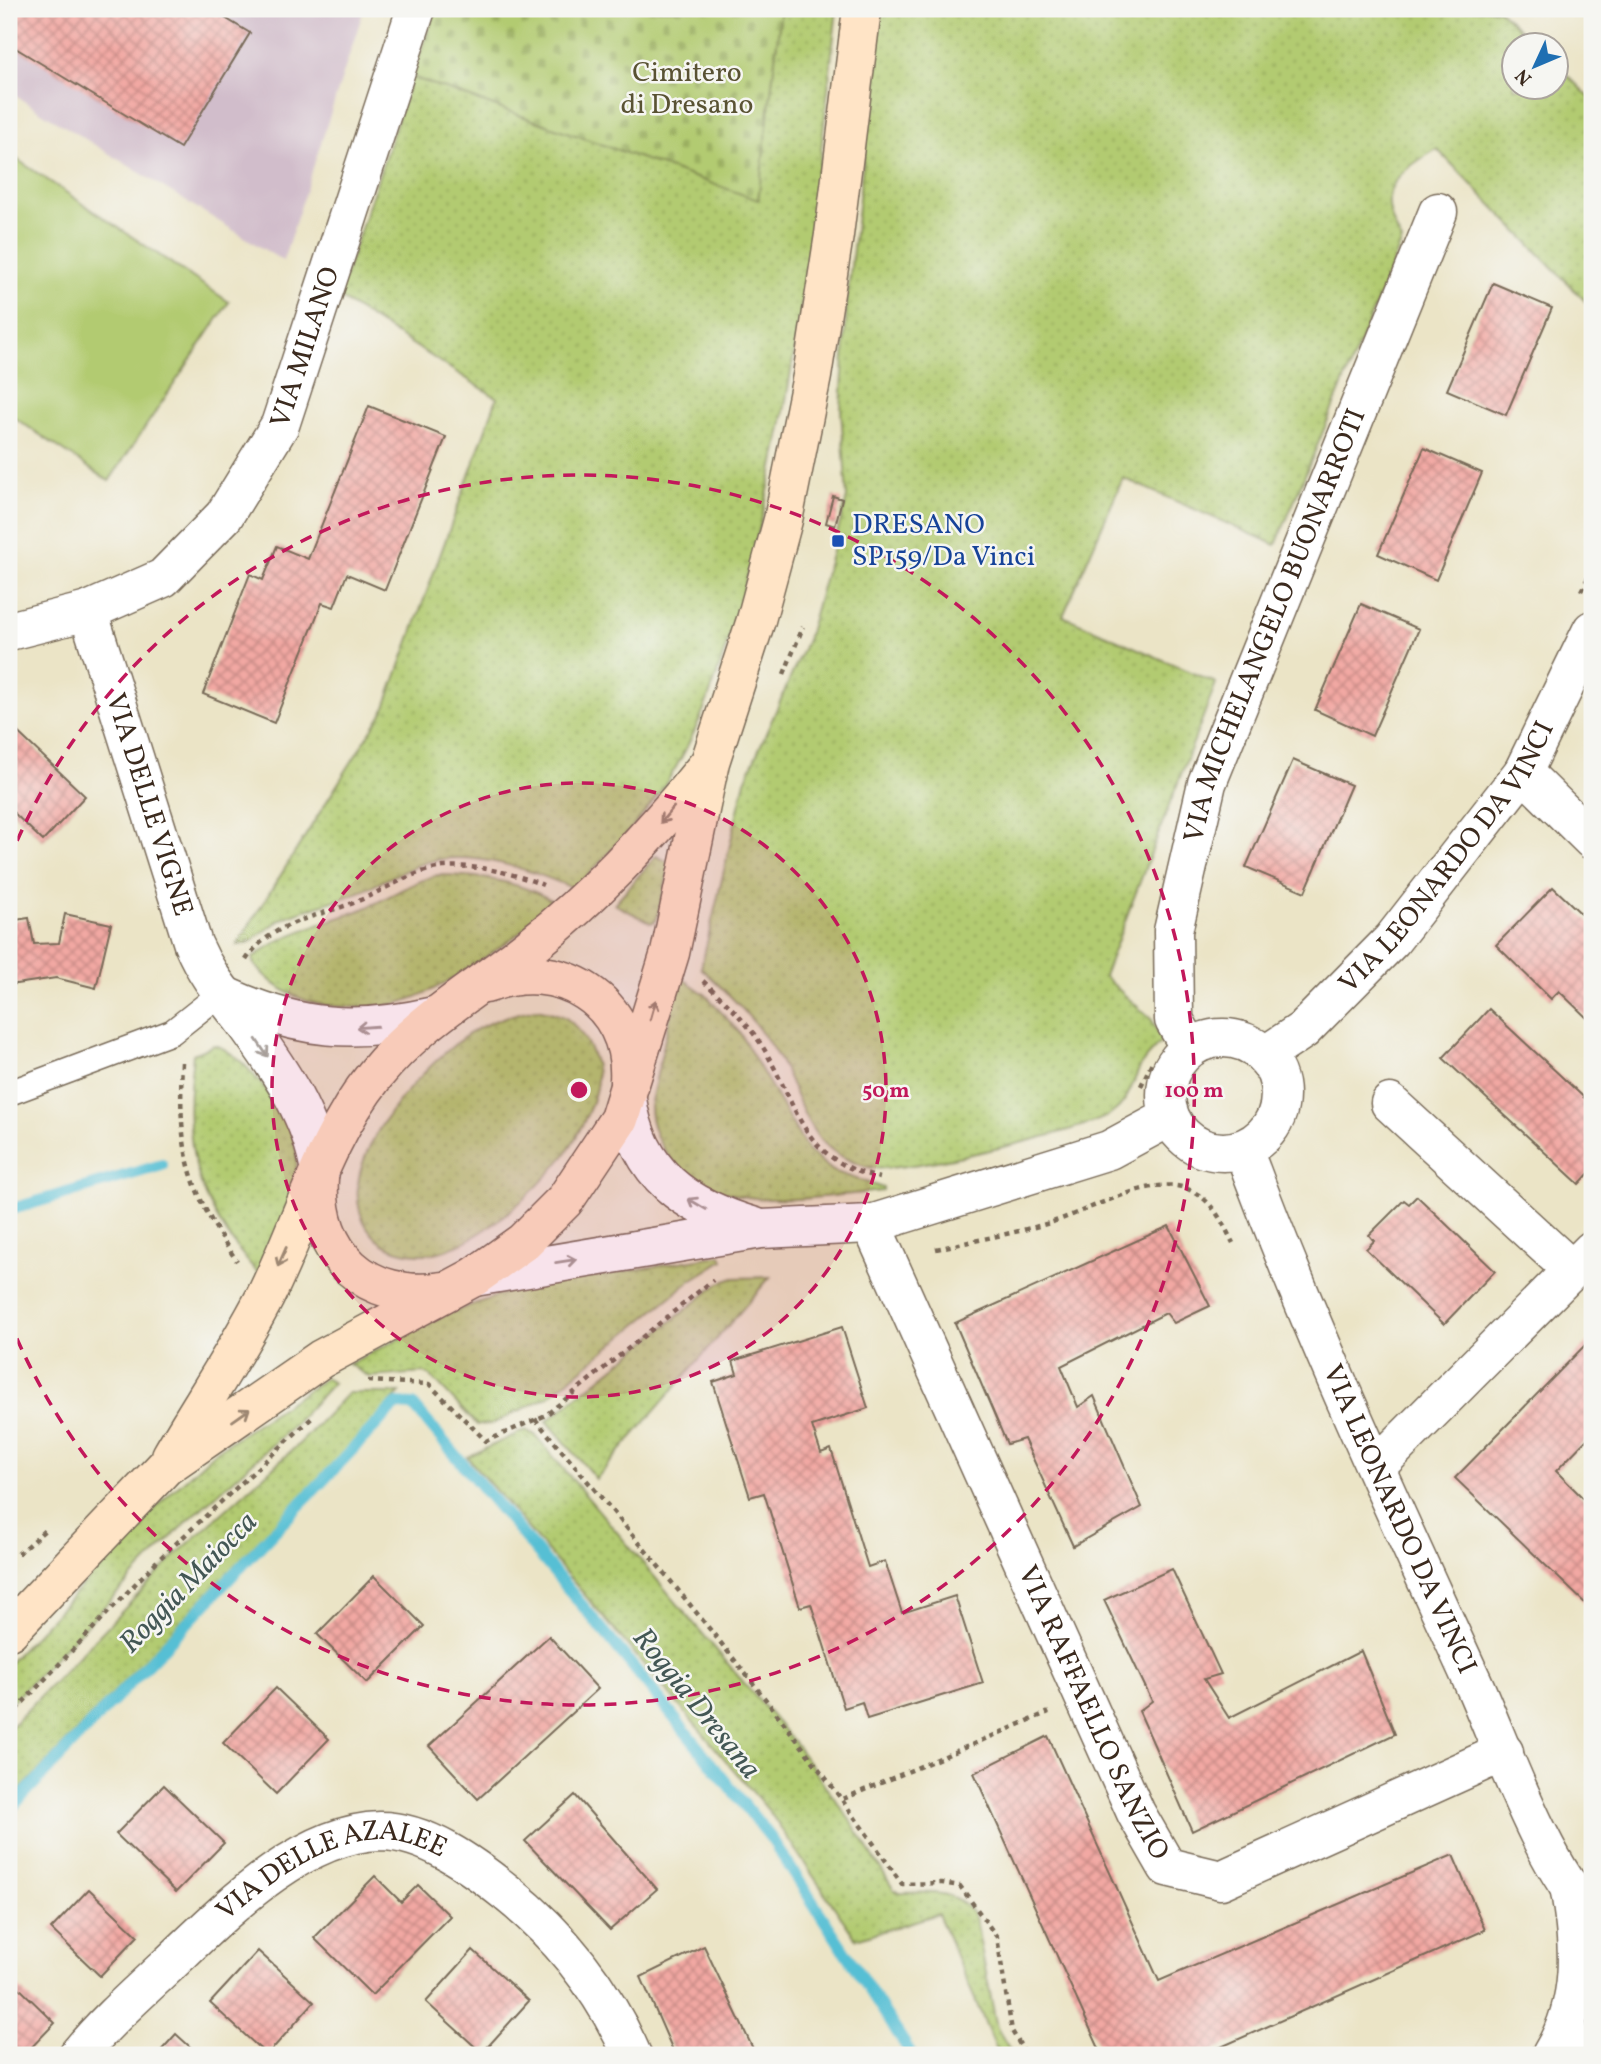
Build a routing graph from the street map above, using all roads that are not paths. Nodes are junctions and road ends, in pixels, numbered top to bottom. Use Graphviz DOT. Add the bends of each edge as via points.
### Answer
graph roads {
  1 [pos="416,9"];
  2 [pos="862,9"];
  3 [pos="1438,212"];
  4 [pos="88,611"];
  5 [pos="1592,629"];
  6 [pos="9,631"];
  7 [pos="710,762"];
  8 [pos="1522,772"];
  9 [pos="1592,840"];
  10 [pos="220,994"];
  11 [pos="445,1008"];
  12 [pos="1173,1053"];
  13 [pos="1264,1056"];
  14 [pos="9,1093"];
  15 [pos="627,1099"];
  16 [pos="1390,1103"];
  17 [pos="1170,1117"];
  18 [pos="1243,1149"];
  19 [pos="320,1172"];
  20 [pos="761,1229"];
  21 [pos="878,1240"];
  22 [pos="1582,1260"];
  23 [pos="458,1284"];
  24 [pos="165,1467"];
  25 [pos="1376,1467"];
  26 [pos="9,1631"];
  27 [pos="1504,1752"];
  28 [pos="1569,1886"];
  29 [pos="1592,1915"];
  30 [pos="1592,2045"];
  31 [pos="78,2055"];
  32 [pos="632,2055"];
  33 [pos="1551,2055"];
  34 [pos="1576,2055"];
  1 -- 4 [label="street, VIA MILANO" via="280,425 223,516 163,578"];
  2 -- 7 [label="street" via="834,235 794,465 756,620"];
  3 -- 12 [label="street, VIA MICHELANGELO BUONARROTI" via="1207,783 1173,931"];
  4 -- 6 [label="street, VIA MILANO"];
  4 -- 10 [label="street, VIA DELLE VIGNE" via="193,944"];
  5 -- 8 [label="street, VIA LEONARDO DA VINCI"];
  7 -- 11 [label="street, one-way" via="638,848 583,902"];
  15 -- 7 [label="street, one-way" via="670,953"];
  8 -- 9 [label="street"];
  8 -- 13 [label="street, VIA LEONARDO DA VINCI" via="1392,940 1303,1030"];
  11 -- 10 [label="street, one-way" via="360,1028 317,1026"];
  10 -- 14 [label="lane" via="172,1032"];
  10 -- 19 [label="street, VIA DELLE VIGNE, one-way" via="250,1030 295,1100 312,1135"];
  11 -- 15 [label="street" via="497,980 516,976 548,975 587,991 610,1013 624,1041 629,1066"];
  11 -- 19 [label="street" via="373,1076 344,1119"];
  12 -- 13 [label="street" via="1223,1038 1244,1042"];
  12 -- 17 [label="street" via="1166,1094"];
  13 -- 18 [label="street" via="1277,1076 1280,1096 1275,1118 1263,1136"];
  20 -- 15 [label="street, one-way" via="708,1210 660,1176 640,1149"];
  15 -- 23 [label="street" via="609,1136 565,1200 523,1242"];
  16 -- 22 [label="street"];
  17 -- 18 [label="street" via="1186,1139 1203,1149 1222,1153"];
  17 -- 21 [label="street" via="1109,1150"];
  18 -- 25 [label="street, VIA LEONARDO DA VINCI" via="1281,1251"];
  19 -- 23 [label="street" via="318,1205 324,1230 350,1267 375,1283 404,1292"];
  19 -- 24 [label="street, one-way" via="264,1297"];
  20 -- 21 [label="street"];
  23 -- 20 [label="street, one-way"];
  21 -- 27 [label="street, VIA RAFFAELLO SANZIO" via="1136,1813 1167,1867 1221,1880"];
  22 -- 25 [label="street"];
  24 -- 23 [label="street, one-way" via="321,1359"];
  24 -- 26 [label="street"];
  25 -- 27 [label="street, VIA LEONARDO DA VINCI"];
  27 -- 28 [label="street, VIA LEONARDO DA VINCI"];
  28 -- 29 [label="street, VIA LEONARDO DA VINCI"];
  28 -- 33 [label="street, VIA LEONARDO DA VINCI" via="1577,1928 1576,1995"];
  30 -- 34 [label="street"];
  31 -- 32 [label="street, VIA DELLE AZALEE" via="112,2017 251,1889 331,1843 382,1831 445,1851 521,1904 585,1971"];
}
